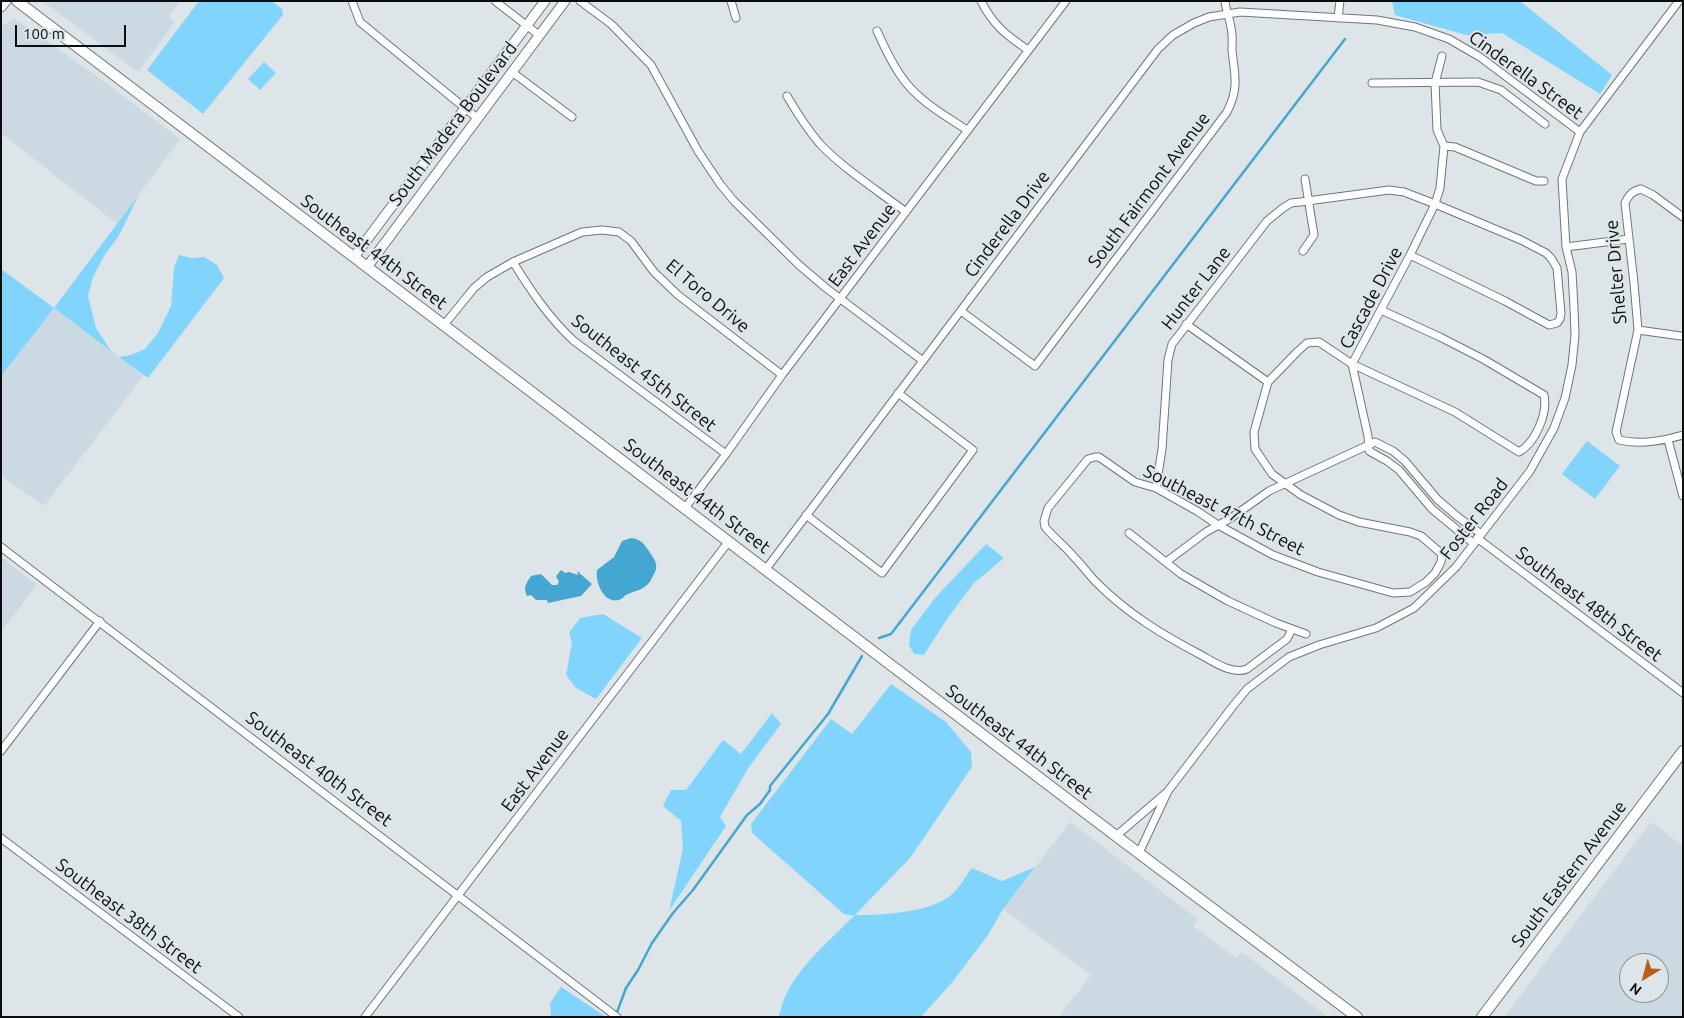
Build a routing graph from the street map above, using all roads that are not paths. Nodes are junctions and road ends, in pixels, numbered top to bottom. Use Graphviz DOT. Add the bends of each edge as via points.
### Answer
graph roads {
  1 [pos="6,1"];
  2 [pos="17,1"];
  3 [pos="352,1"];
  4 [pos="495,1"];
  5 [pos="545,1"];
  6 [pos="565,1"];
  7 [pos="580,1"];
  8 [pos="731,1"];
  9 [pos="981,1"];
  10 [pos="1066,1"];
  11 [pos="1225,1"];
  12 [pos="1340,1"];
  13 [pos="1679,1"];
  14 [pos="1,7"];
  15 [pos="1227,15"];
  16 [pos="736,18"];
  17 [pos="1338,18"];
  18 [pos="527,26"];
  19 [pos="877,31"];
  20 [pos="539,35"];
  21 [pos="1028,50"];
  22 [pos="1442,56"];
  23 [pos="512,72"];
  24 [pos="1372,83"];
  25 [pos="1435,83"];
  26 [pos="787,96"];
  27 [pos="465,107"];
  28 [pos="572,117"];
  29 [pos="477,118"];
  30 [pos="1545,124"];
  31 [pos="967,130"];
  32 [pos="1580,132"];
  33 [pos="1444,146"];
  34 [pos="1306,179"];
  35 [pos="1544,181"];
  36 [pos="1310,200"];
  37 [pos="1435,204"];
  38 [pos="906,212"];
  39 [pos="1683,217"];
  40 [pos="1629,239"];
  41 [pos="1566,247"];
  42 [pos="1304,251"];
  43 [pos="1410,255"];
  44 [pos="354,257"];
  45 [pos="514,262"];
  46 [pos="367,267"];
  47 [pos="840,299"];
  48 [pos="1381,310"];
  49 [pos="961,311"];
  50 [pos="1186,324"];
  51 [pos="444,325"];
  52 [pos="1638,330"];
  53 [pos="1682,336"];
  54 [pos="923,361"];
  55 [pos="1352,364"];
  56 [pos="782,375"];
  57 [pos="1268,382"];
  58 [pos="898,393"];
  59 [pos="1683,436"];
  60 [pos="1668,440"];
  61 [pos="1368,444"];
  62 [pos="726,454"];
  63 [pos="1285,485"];
  64 [pos="1156,488"];
  65 [pos="1683,496"];
  66 [pos="685,508"];
  67 [pos="806,515"];
  68 [pos="1218,525"];
  69 [pos="1129,533"];
  70 [pos="1477,539"];
  71 [pos="728,541"];
  72 [pos="1,546"];
  73 [pos="1166,562"];
  74 [pos="766,569"];
  75 [pos="100,622"];
  76 [pos="1292,629"];
  77 [pos="1306,634"];
  78 [pos="1683,693"];
  79 [pos="1,751"];
  80 [pos="1683,751"];
  81 [pos="1168,791"];
  82 [pos="1116,836"];
  83 [pos="1,838"];
  84 [pos="1138,852"];
  85 [pos="458,895"];
  86 [pos="239,1017"];
  87 [pos="365,1017"];
  88 [pos="617,1017"];
  89 [pos="1357,1017"];
  90 [pos="1482,1017"];
  1 -- 14 [label="street"];
  2 -- 44 [label="main road, Southeast 44th Street"];
  3 -- 27 [label="street" via="360,22"];
  4 -- 18 [label="street"];
  5 -- 18 [label="street, South Madera Boulevard"];
  6 -- 20 [label="street, South Madera Boulevard"];
  7 -- 47 [label="street" via="611,24 651,65 698,152 734,201 799,265"];
  8 -- 16 [label="street"];
  9 -- 21 [label="street" via="999,29"];
  10 -- 21 [label="street, East Avenue"];
  11 -- 15 [label="street, South Fairmont Avenue"];
  12 -- 17 [label="street"];
  13 -- 32 [label="street, Foster Road"];
  15 -- 17 [label="street, Cinderella Drive" via="1240,12"];
  15 -- 49 [label="street, Cinderella Drive" via="1208,17 1173,35 1158,49"];
  15 -- 49 [label="street, South Fairmont Avenue" via="1232,28 1236,76 1236,89 1227,112 1035,366"];
  17 -- 32 [label="street, Cinderella Street" via="1405,25 1449,39 1480,56"];
  18 -- 20 [label="street"];
  18 -- 27 [label="street, South Madera Boulevard"];
  19 -- 31 [label="street" via="902,77 913,90"];
  20 -- 23 [label="street, South Madera Boulevard"];
  21 -- 31 [label="street, East Avenue"];
  22 -- 25 [label="street, Cascade Drive"];
  23 -- 28 [label="street"];
  23 -- 29 [label="street, South Madera Boulevard"];
  24 -- 25 [label="street"];
  25 -- 30 [label="street" via="1478,82 1501,90"];
  25 -- 33 [label="street, Cascade Drive" via="1437,130"];
  26 -- 38 [label="street" via="800,119 821,144"];
  27 -- 29 [label="street"];
  27 -- 44 [label="street, South Madera Boulevard"];
  29 -- 46 [label="street, South Madera Boulevard"];
  31 -- 38 [label="street, East Avenue"];
  32 -- 41 [label="street, Foster Road" via="1562,179"];
  33 -- 35 [label="street" via="1455,147 1536,181"];
  33 -- 37 [label="street, Cascade Drive"];
  34 -- 36 [label="street"];
  36 -- 37 [label="street, Hunter Lane" via="1397,190"];
  36 -- 42 [label="street" via="1314,235"];
  36 -- 50 [label="street, Hunter Lane" via="1291,203 1267,222"];
  37 -- 43 [label="street, Cascade Drive"];
  37 -- 43 [label="street, Hunter Lane" via="1521,240 1552,258 1557,268 1560,319 1549,325"];
  38 -- 47 [label="street, East Avenue"];
  39 -- 40 [label="street, Shelter Drive" via="1653,195 1641,189 1633,191 1625,204"];
  40 -- 41 [label="street"];
  40 -- 52 [label="street, Shelter Drive"];
  41 -- 70 [label="street, Foster Road" via="1572,272 1575,335 1565,398 1554,428 1530,471"];
  43 -- 48 [label="street, Cascade Drive"];
  44 -- 46 [label="main road, Southeast 44th Street"];
  45 -- 51 [label="street, El Toro Drive" via="474,288"];
  45 -- 56 [label="street, El Toro Drive" via="582,232 619,232 631,241 654,272 678,295"];
  45 -- 62 [label="street, Southeast 45th Street" via="535,297 574,341"];
  46 -- 51 [label="main road, Southeast 44th Street"];
  47 -- 54 [label="street"];
  47 -- 56 [label="street, East Avenue"];
  48 -- 55 [label="street, Cascade Drive"];
  48 -- 55 [label="street" via="1483,359 1544,396 1544,414 1527,448 1519,452 1455,412"];
  49 -- 54 [label="street, Cinderella Drive"];
  50 -- 57 [label="street"];
  50 -- 64 [label="street, Hunter Lane" via="1169,352"];
  51 -- 66 [label="main road, Southeast 44th Street"];
  52 -- 53 [label="street"];
  52 -- 60 [label="street, Shelter Drive" via="1616,432 1619,440 1627,442"];
  54 -- 58 [label="street, Cinderella Drive"];
  55 -- 57 [label="street" via="1319,342 1307,343"];
  55 -- 61 [label="street, Cascade Drive"];
  56 -- 62 [label="street, East Avenue"];
  57 -- 63 [label="street" via="1254,432 1255,449 1272,474"];
  58 -- 67 [label="street, Cinderella Drive"];
  58 -- 67 [label="street" via="973,450 882,573"];
  59 -- 60 [label="street"];
  60 -- 65 [label="street"];
  61 -- 63 [label="street"];
  61 -- 70 [label="street, Southeast 48th Street" via="1369,451 1399,470 1432,509"];
  61 -- 70 [label="street, Southeast 48th Street" via="1376,442 1405,461"];
  62 -- 66 [label="street, East Avenue"];
  63 -- 68 [label="street" via="1269,491"];
  63 -- 68 [label="street, Southeast 47th Street" via="1339,515 1421,536 1442,554 1441,562 1426,582 1410,592 1393,592 1294,564"];
  64 -- 68 [label="street, Southeast 47th Street"];
  64 -- 76 [label="street, Southeast 47th Street" via="1135,482 1095,456 1088,459 1048,508 1044,527 1122,607 1158,631 1230,669 1241,672 1247,669 1287,639"];
  66 -- 71 [label="main road, Southeast 44th Street"];
  67 -- 74 [label="street, Cinderella Drive"];
  68 -- 73 [label="street"];
  69 -- 73 [label="street"];
  70 -- 78 [label="street, Southeast 48th Street"];
  70 -- 81 [label="street, Foster Road" via="1456,567 1414,608 1376,628 1288,658 1248,689"];
  71 -- 74 [label="main road, Southeast 44th Street"];
  71 -- 85 [label="street, East Avenue"];
  72 -- 75 [label="street, Southeast 40th Street"];
  73 -- 76 [label="street" via="1228,602"];
  74 -- 82 [label="main road, Southeast 44th Street"];
  75 -- 79 [label="street"];
  75 -- 85 [label="street, Southeast 40th Street"];
  76 -- 77 [label="street"];
  80 -- 90 [label="main road, South Eastern Avenue"];
  81 -- 82 [label="street, Foster Road"];
  81 -- 84 [label="street, Foster Road"];
  82 -- 84 [label="main road, Southeast 44th Street"];
  83 -- 86 [label="street, Southeast 38th Street"];
  84 -- 89 [label="main road, Southeast 44th Street"];
  85 -- 87 [label="street, East Avenue"];
  85 -- 88 [label="street, Southeast 40th Street"];
}
